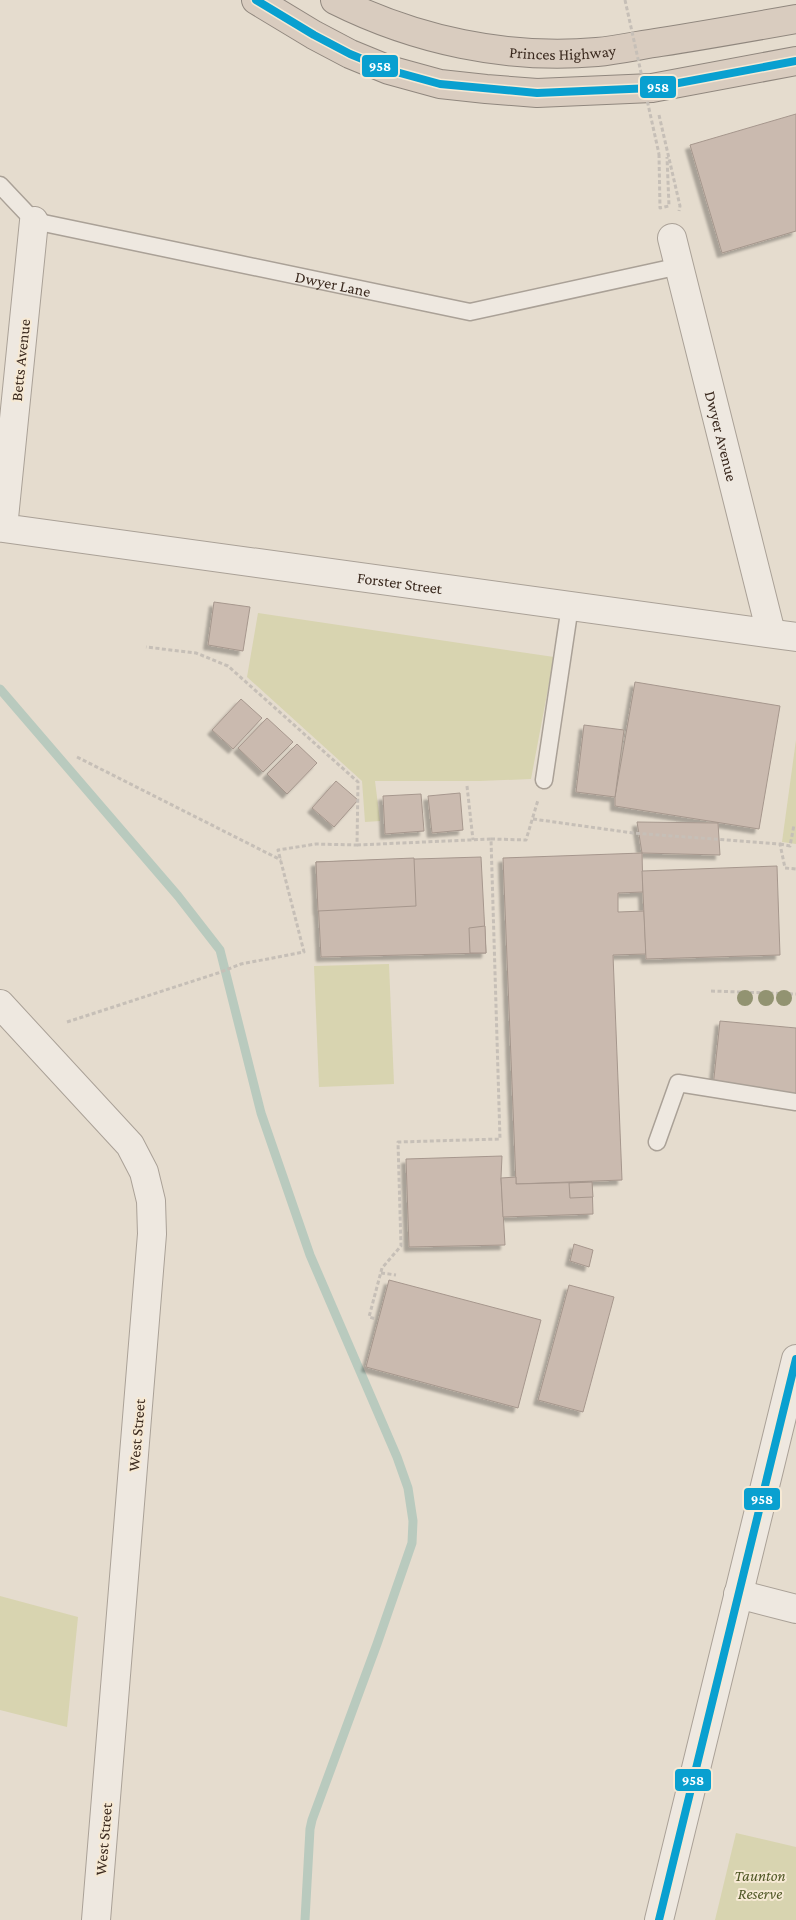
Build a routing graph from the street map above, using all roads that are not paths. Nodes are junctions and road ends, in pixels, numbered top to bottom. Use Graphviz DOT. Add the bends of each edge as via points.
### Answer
graph roads {
  1 [pos="256,0"];
  2 [pos="335,0"];
  3 [pos="796,19"];
  4 [pos="796,61"];
  5 [pos="0,184"];
  6 [pos="34,221"];
  7 [pos="672,238"];
  8 [pos="680,266"];
  9 [pos="3,528"];
  10 [pos="570,606"];
  11 [pos="783,635"];
  12 [pos="544,780"];
  13 [pos="0,1004"];
  14 [pos="796,1102"];
  15 [pos="657,1142"];
  16 [pos="796,1360"];
  17 [pos="738,1594"];
  18 [pos="796,1608"];
  19 [pos="96,1920"];
  20 [pos="659,1920"];
  1 -- 4 [label="highway" via="350,54 389,70 440,84 537,93 652,88"];
  2 -- 3 [label="highway, Princes Highway" via="410,32 466,45 513,51 598,52"];
  5 -- 6 [label="lane"];
  6 -- 8 [label="lane, Dwyer Lane" via="470,312"];
  6 -- 9 [label="street, Betts Avenue"];
  7 -- 8 [label="street, Dwyer Avenue"];
  8 -- 11 [label="street, Dwyer Avenue"];
  9 -- 10 [label="street, Forster Street"];
  10 -- 11 [label="street, Forster Street"];
  10 -- 12 [label="lane"];
  13 -- 19 [label="street, West Street" via="130,1145 144,1172 151,1201 152,1234"];
  14 -- 15 [label="lane" via="678,1083"];
  16 -- 17 [label="street"];
  17 -- 18 [label="street"];
  17 -- 20 [label="street"];
}
